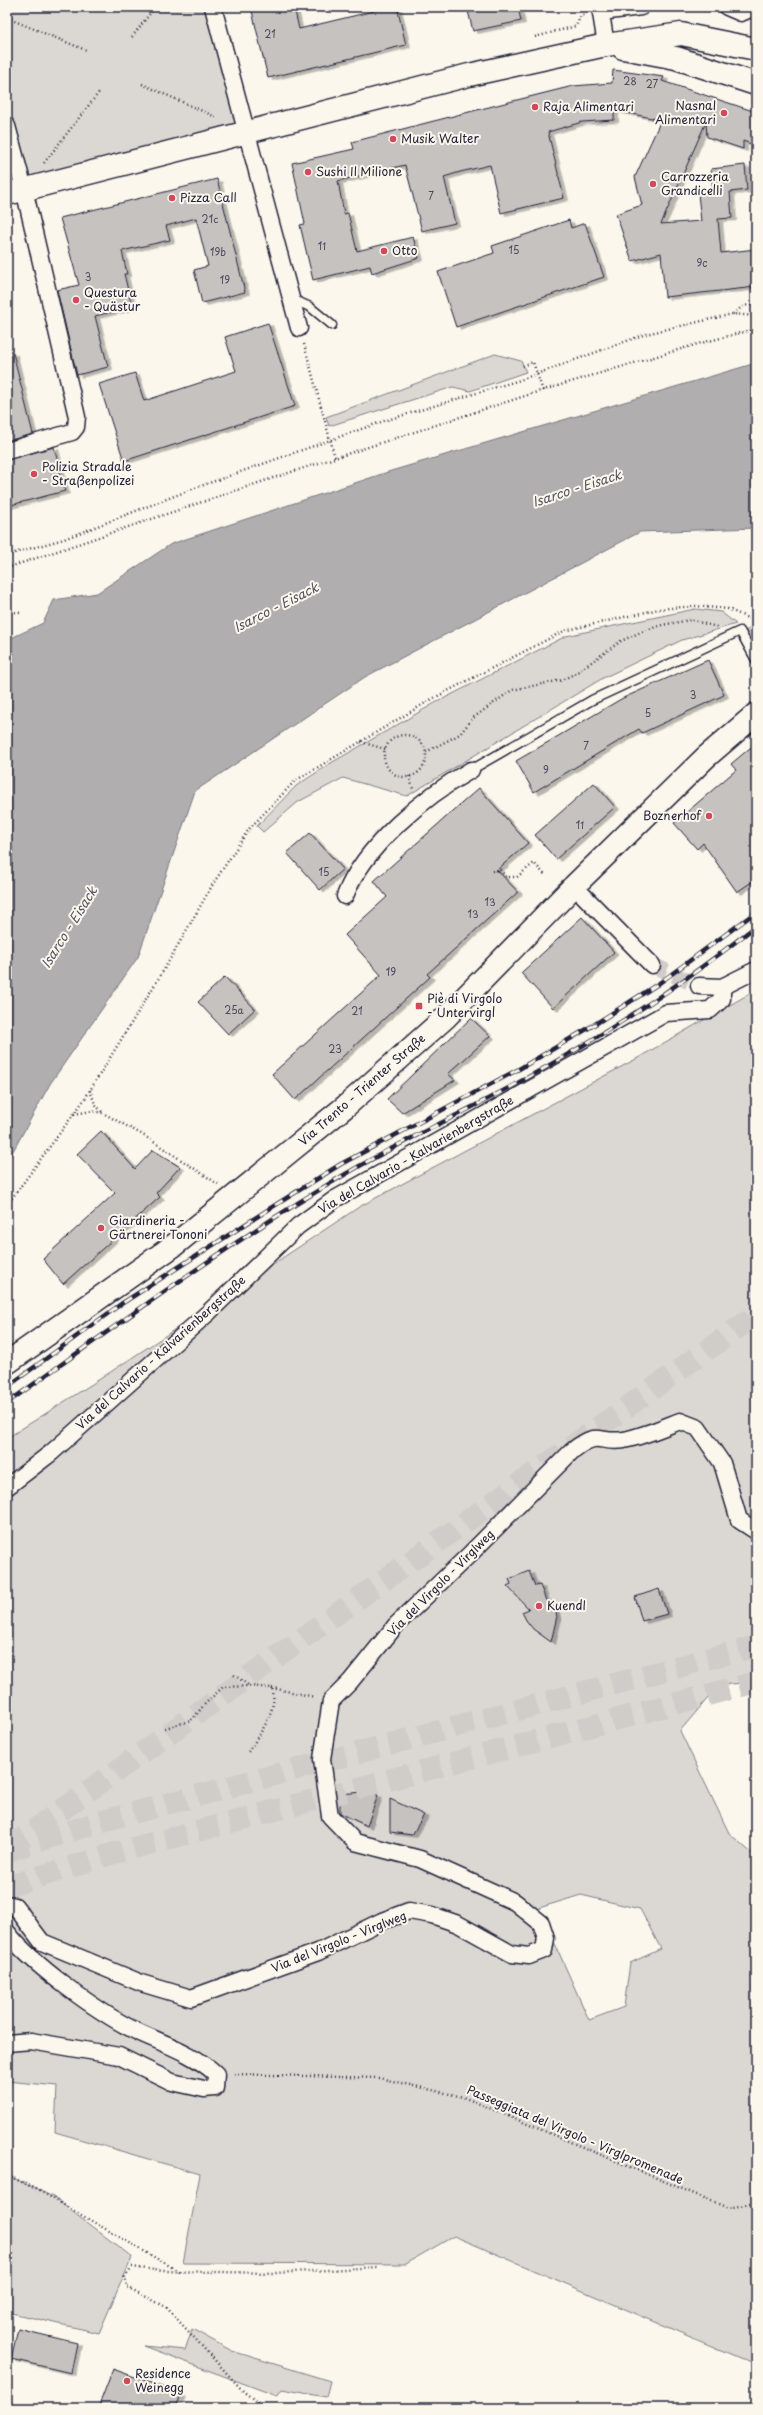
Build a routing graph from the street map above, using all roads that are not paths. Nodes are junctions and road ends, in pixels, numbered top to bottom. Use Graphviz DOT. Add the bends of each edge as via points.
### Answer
graph roads {
  1 [pos="214,7"];
  2 [pos="641,7"];
  3 [pos="727,7"];
  4 [pos="755,7"];
  5 [pos="601,10"];
  6 [pos="606,45"];
  7 [pos="756,49"];
  8 [pos="756,84"];
  9 [pos="7,126"];
  10 [pos="246,131"];
  11 [pos="16,191"];
  12 [pos="291,298"];
  13 [pos="332,325"];
  14 [pos="299,328"];
  15 [pos="7,452"];
  16 [pos="756,660"];
  17 [pos="756,714"];
  18 [pos="471,770"];
  19 [pos="574,886"];
  20 [pos="345,896"];
  21 [pos="652,965"];
  22 [pos="756,970"];
  23 [pos="699,986"];
  24 [pos="722,987"];
  25 [pos="7,1363"];
  26 [pos="7,1487"];
  27 [pos="756,1531"];
  28 [pos="7,1904"];
  29 [pos="7,1932"];
  30 [pos="7,2044"];
  1 -- 10 [label="street"];
  2 -- 5 [label="street"];
  3 -- 4 [label="street" via="741,12"];
  5 -- 6 [label="street"];
  6 -- 7 [label="street" via="681,34"];
  6 -- 8 [label="street" via="676,58"];
  6 -- 10 [label="street" via="469,75"];
  9 -- 11 [label="street"];
  10 -- 11 [label="street"];
  10 -- 12 [label="street"];
  11 -- 15 [label="street" via="77,417 76,427 72,432"];
  12 -- 13 [label="lane" via="310,307"];
  12 -- 14 [label="street"];
  16 -- 18 [label="lane" via="740,631 592,700"];
  17 -- 19 [label="street, Via Trento - Trienter Straße" via="706,757"];
  18 -- 20 [label="street" via="417,806 390,832 365,863"];
  19 -- 21 [label="street"];
  19 -- 25 [label="street, Via Trento - Trienter Straße" via="445,1018 346,1106 173,1246"];
  22 -- 24 [label="street"];
  23 -- 24 [label="street"];
  24 -- 26 [label="street, Via del Calvario - Kalvarienbergstraße" via="722,999 710,1010 666,1013 335,1200 298,1226 208,1313 51,1453"];
  27 -- 28 [label="street, Via del Virgolo - Virglweg" via="739,1520 722,1463 698,1428 680,1421 645,1435 622,1440 586,1440 572,1450 472,1553 396,1625 350,1682 331,1701 322,1759 330,1816 355,1842 420,1859 515,1902 540,1924 546,1938 544,1950 529,1956 512,1954 458,1924 432,1915 409,1911 318,1952 191,1998 141,1983 42,1942 14,1906"];
  29 -- 30 [label="street" via="14,1942 61,1982 122,2024 204,2063 216,2074 216,2088 204,2089 172,2082 119,2056 31,2041"];
}
